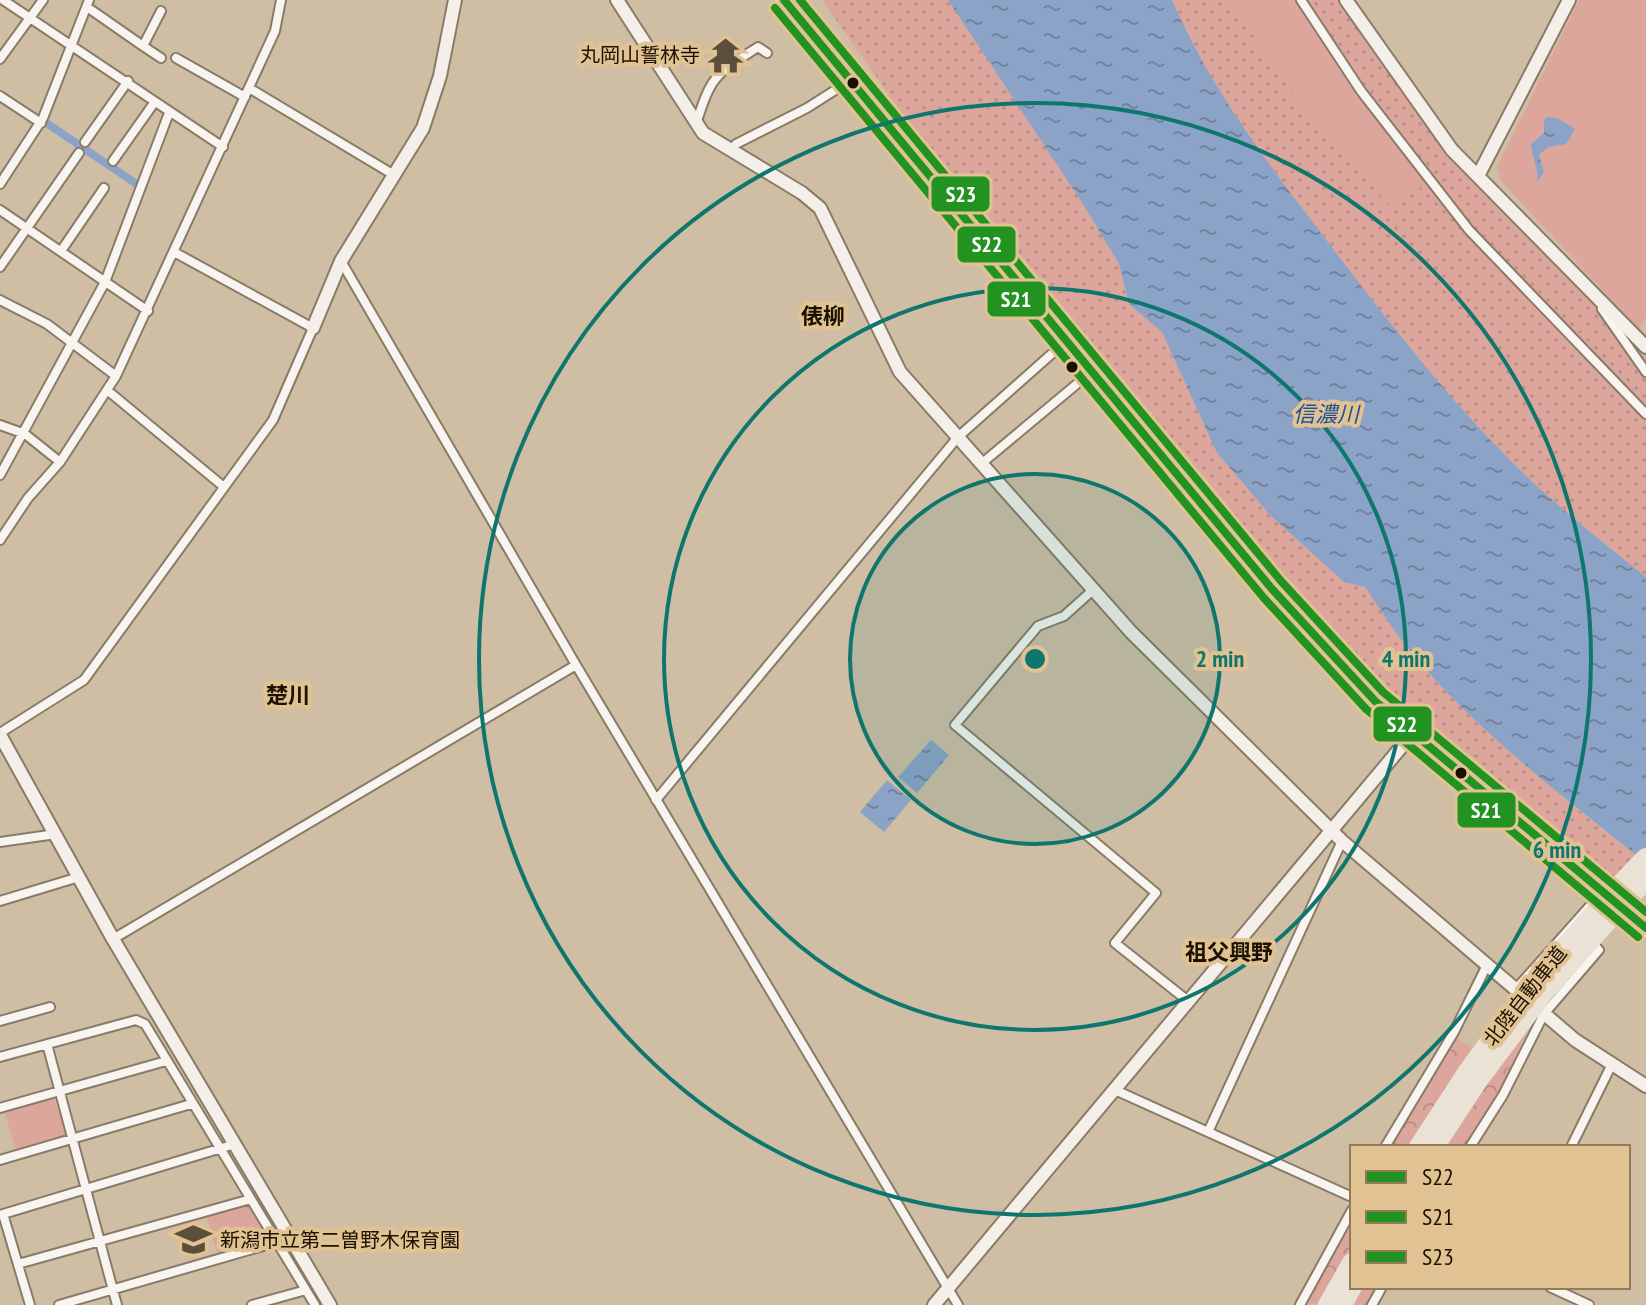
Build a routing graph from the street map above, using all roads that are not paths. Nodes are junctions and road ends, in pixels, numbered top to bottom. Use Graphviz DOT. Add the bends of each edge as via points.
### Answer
graph roads {
  1 [pos="43,0"];
  2 [pos="281,0"];
  3 [pos="455,0"];
  4 [pos="784,0"];
  5 [pos="1301,0"];
  6 [pos="1346,0"];
  7 [pos="1569,0"];
  8 [pos="620,2"];
  9 [pos="4,3"];
  10 [pos="88,3"];
  11 [pos="161,11"];
  12 [pos="30,18"];
  13 [pos="71,44"];
  14 [pos="143,46"];
  15 [pos="767,53"];
  16 [pos="161,58"];
  17 [pos="176,58"];
  18 [pos="0,59"];
  19 [pos="851,80"];
  20 [pos="128,81"];
  21 [pos="247,92"];
  22 [pos="0,96"];
  23 [pos="154,103"];
  24 [pos="169,113"];
  25 [pos="41,123"];
  26 [pos="695,125"];
  27 [pos="85,142"];
  28 [pos="223,147"];
  29 [pos="730,151"];
  30 [pos="79,153"];
  31 [pos="113,161"];
  32 [pos="1479,174"];
  33 [pos="394,175"];
  34 [pos="0,184"];
  35 [pos="104,188"];
  36 [pos="0,210"];
  37 [pos="27,229"];
  38 [pos="61,251"];
  39 [pos="174,252"];
  40 [pos="341,261"];
  41 [pos="0,267"];
  42 [pos="105,282"];
  43 [pos="0,300"];
  44 [pos="148,311"];
  45 [pos="313,328"];
  46 [pos="72,342"];
  47 [pos="1065,342"];
  48 [pos="1641,351"];
  49 [pos="1646,362"];
  50 [pos="1646,372"];
  51 [pos="1090,373"];
  52 [pos="116,376"];
  53 [pos="107,390"];
  54 [pos="1646,414"];
  55 [pos="0,425"];
  56 [pos="25,434"];
  57 [pos="958,437"];
  58 [pos="60,462"];
  59 [pos="981,464"];
  60 [pos="0,475"];
  61 [pos="224,487"];
  62 [pos="0,540"];
  63 [pos="1093,590"];
  64 [pos="576,665"];
  65 [pos="1413,733"];
  66 [pos="1,736"];
  67 [pos="656,800"];
  68 [pos="1330,829"];
  69 [pos="56,834"];
  70 [pos="1342,841"];
  71 [pos="0,842"];
  72 [pos="1646,858"];
  73 [pos="79,877"];
  74 [pos="1646,880"];
  75 [pos="1602,894"];
  76 [pos="0,901"];
  77 [pos="1572,925"];
  78 [pos="1646,928"];
  79 [pos="113,939"];
  80 [pos="1487,965"];
  81 [pos="1515,990"];
  82 [pos="1188,1001"];
  83 [pos="50,1007"];
  84 [pos="1544,1014"];
  85 [pos="0,1021"];
  86 [pos="47,1044"];
  87 [pos="0,1057"];
  88 [pos="166,1061"];
  89 [pos="1612,1064"];
  90 [pos="1472,1077"];
  91 [pos="1646,1086"];
  92 [pos="1115,1090"];
  93 [pos="60,1091"];
  94 [pos="191,1104"];
  95 [pos="0,1108"];
  96 [pos="1208,1132"];
  97 [pos="72,1140"];
  98 [pos="235,1144"];
  99 [pos="1386,1145"];
  100 [pos="1421,1145"];
  101 [pos="1435,1145"];
  102 [pos="1471,1145"];
  103 [pos="1572,1145"];
  104 [pos="222,1150"];
  105 [pos="0,1160"];
  106 [pos="86,1188"];
  107 [pos="1350,1196"];
  108 [pos="251,1199"];
  109 [pos="1,1214"];
  110 [pos="1350,1214"];
  111 [pos="100,1241"];
  112 [pos="277,1242"];
  113 [pos="18,1264"];
  114 [pos="1350,1266"];
  115 [pos="113,1289"];
  116 [pos="947,1289"];
  117 [pos="1554,1289"];
  118 [pos="306,1290"];
  119 [pos="256,1304"];
  120 [pos="30,1305"];
  121 [pos="59,1305"];
  122 [pos="117,1305"];
  123 [pos="315,1305"];
  124 [pos="330,1305"];
  125 [pos="934,1305"];
  126 [pos="958,1305"];
  127 [pos="1300,1305"];
  128 [pos="1328,1305"];
  129 [pos="1589,1305"];
  1 -- 12 [label="street"];
  2 -- 21 [label="street" via="275,31"];
  3 -- 33 [label="street" via="430,110"];
  4 -- 19 [label="main road"];
  5 -- 54 [label="street" via="1361,91 1469,230"];
  6 -- 32 [label="street" via="1452,150"];
  7 -- 32 [label="street"];
  8 -- 26 [label="street"];
  9 -- 12 [label="street"];
  10 -- 13 [label="street"];
  10 -- 14 [label="street"];
  11 -- 14 [label="street"];
  12 -- 13 [label="street"];
  12 -- 18 [label="street"];
  13 -- 20 [label="street"];
  13 -- 25 [label="street"];
  14 -- 16 [label="street"];
  15 -- 26 [label="street" via="758,47 718,72 708,83"];
  17 -- 21 [label="street"];
  19 -- 29 [label="street"];
  19 -- 47 [label="main road"];
  20 -- 23 [label="street"];
  20 -- 27 [label="street"];
  21 -- 28 [label="street"];
  21 -- 33 [label="street"];
  22 -- 25 [label="street"];
  23 -- 24 [label="street"];
  23 -- 31 [label="street"];
  24 -- 28 [label="street"];
  24 -- 42 [label="street"];
  25 -- 34 [label="street"];
  26 -- 29 [label="street"];
  28 -- 39 [label="street"];
  29 -- 57 [label="street" via="820,208 894,362"];
  30 -- 37 [label="street"];
  32 -- 48 [label="street"];
  33 -- 40 [label="street"];
  35 -- 38 [label="street"];
  36 -- 37 [label="street"];
  37 -- 38 [label="street"];
  37 -- 41 [label="street"];
  38 -- 42 [label="street"];
  39 -- 44 [label="street"];
  39 -- 45 [label="street"];
  40 -- 45 [label="street"];
  40 -- 64 [label="street"];
  42 -- 44 [label="street"];
  42 -- 46 [label="street"];
  43 -- 46 [label="street"];
  44 -- 52 [label="street"];
  45 -- 61 [label="street" via="273,420"];
  46 -- 52 [label="street"];
  46 -- 56 [label="street"];
  47 -- 51 [label="main road"];
  47 -- 57 [label="street"];
  48 -- 49 [label="street"];
  48 -- 50 [label="street"];
  51 -- 59 [label="street"];
  51 -- 65 [label="main road" via="1272,589 1375,701"];
  52 -- 53 [label="street"];
  53 -- 58 [label="street"];
  53 -- 61 [label="street"];
  55 -- 56 [label="street"];
  56 -- 58 [label="street"];
  56 -- 60 [label="street"];
  57 -- 59 [label="street"];
  57 -- 67 [label="street"];
  58 -- 62 [label="street"];
  59 -- 63 [label="street"];
  61 -- 66 [label="street" via="84,680"];
  63 -- 68 [label="street"];
  63 -- 82 [label="street" via="1064,616 1038,626 955,725 1156,893 1115,943"];
  64 -- 67 [label="street"];
  64 -- 79 [label="street"];
  65 -- 68 [label="street"];
  65 -- 75 [label="main road"];
  66 -- 69 [label="street"];
  67 -- 116 [label="street"];
  68 -- 70 [label="street"];
  68 -- 82 [label="street"];
  69 -- 71 [label="street"];
  69 -- 73 [label="street"];
  70 -- 80 [label="street"];
  70 -- 96 [label="street"];
  72 -- 90 [label="highway, 北陸自動車道, bridge" via="1533,983"];
  73 -- 76 [label="street"];
  73 -- 79 [label="street"];
  74 -- 90 [label="highway, 北陸自動車道, bridge"];
  75 -- 77 [label="street"];
  75 -- 78 [label="main road"];
  77 -- 81 [label="street"];
  77 -- 84 [label="street" via="1599,950"];
  79 -- 98 [label="street"];
  80 -- 81 [label="street"];
  80 -- 99 [label="street"];
  81 -- 84 [label="street"];
  82 -- 92 [label="street"];
  83 -- 85 [label="street"];
  84 -- 89 [label="street"];
  84 -- 102 [label="street"];
  86 -- 87 [label="street"];
  86 -- 88 [label="street" via="136,1020 145,1024"];
  86 -- 93 [label="street"];
  88 -- 93 [label="street"];
  88 -- 94 [label="street"];
  89 -- 91 [label="street"];
  89 -- 103 [label="street"];
  90 -- 100 [label="highway, 北陸自動車道"];
  90 -- 101 [label="highway, 北陸自動車道"];
  92 -- 96 [label="street"];
  92 -- 116 [label="street"];
  93 -- 95 [label="street"];
  93 -- 97 [label="street"];
  94 -- 97 [label="street"];
  94 -- 104 [label="street"];
  96 -- 107 [label="street"];
  97 -- 105 [label="street"];
  97 -- 106 [label="street"];
  98 -- 104 [label="street"];
  98 -- 124 [label="street"];
  104 -- 106 [label="street"];
  104 -- 108 [label="street"];
  106 -- 109 [label="street"];
  106 -- 111 [label="street"];
  108 -- 111 [label="street"];
  108 -- 112 [label="street"];
  109 -- 113 [label="street"];
  110 -- 127 [label="street"];
  111 -- 113 [label="street"];
  111 -- 115 [label="street"];
  112 -- 115 [label="street"];
  112 -- 118 [label="street"];
  113 -- 120 [label="street"];
  114 -- 128 [label="highway"];
  115 -- 121 [label="street"];
  115 -- 122 [label="street"];
  116 -- 125 [label="street"];
  116 -- 126 [label="street"];
  117 -- 129 [label="street"];
  118 -- 119 [label="street"];
  118 -- 123 [label="street"];
}
